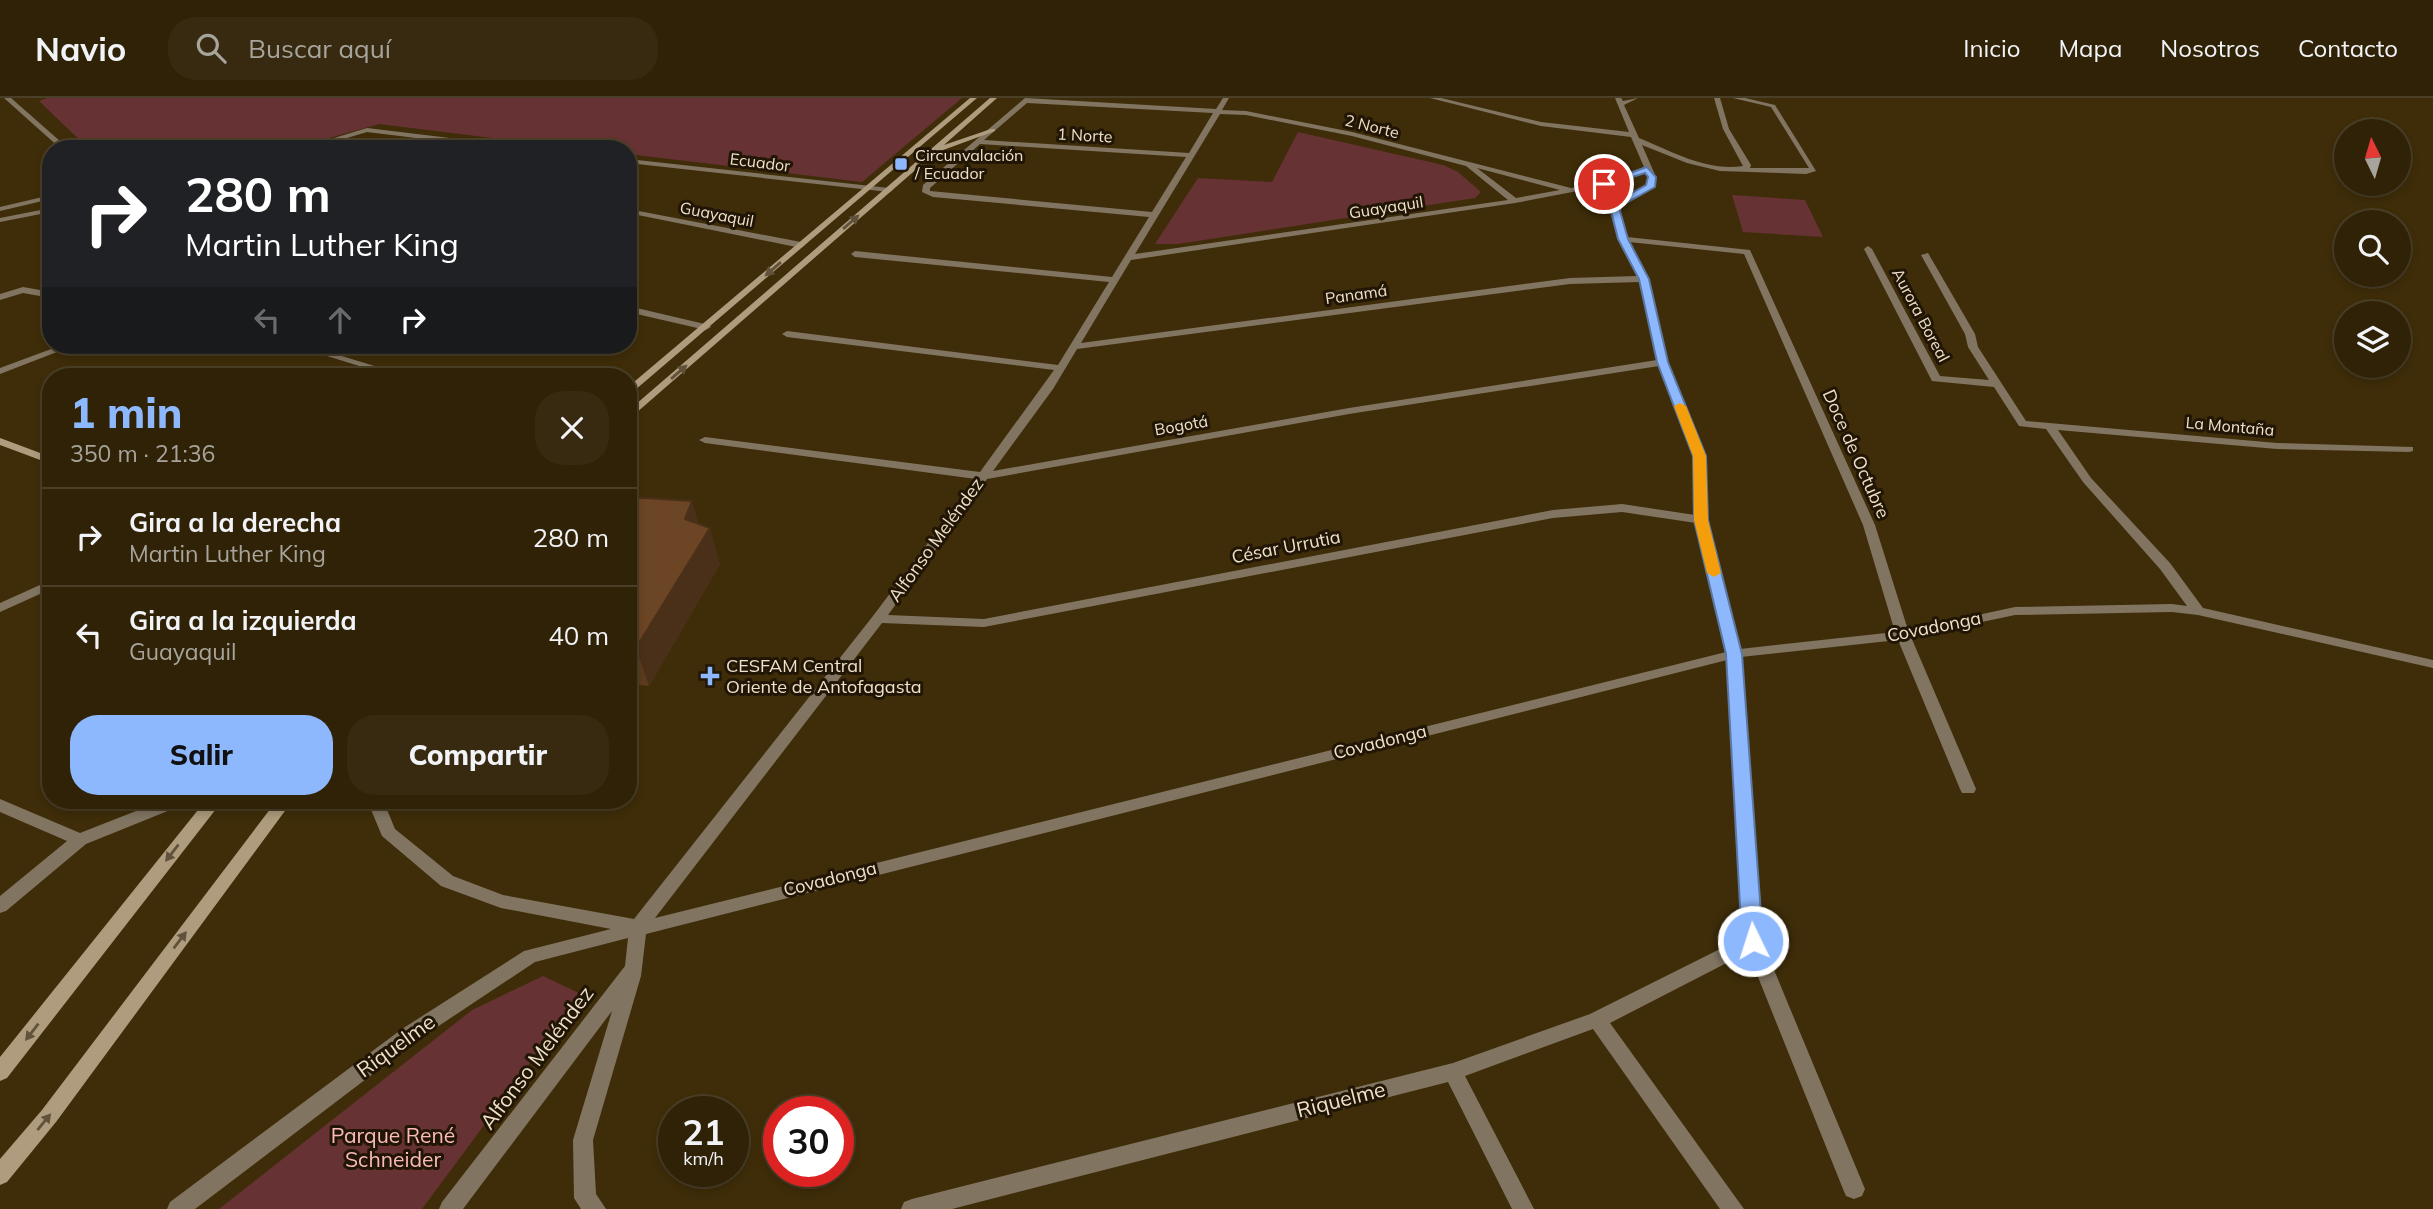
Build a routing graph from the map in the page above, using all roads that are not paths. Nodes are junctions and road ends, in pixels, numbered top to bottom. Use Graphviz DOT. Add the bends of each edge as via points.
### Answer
graph roads {
  1 [pos="7,98"];
  2 [pos="974,98"];
  3 [pos="994,98"];
  4 [pos="1433,98"];
  5 [pos="1635,98"];
  6 [pos="1717,98"];
  7 [pos="1736,98"];
  8 [pos="1027,100"];
  9 [pos="1619,101"];
  10 [pos="1222,104"];
  11 [pos="993,130"];
  12 [pos="1633,137"];
  13 [pos="56,140"];
  14 [pos="332,140"];
  15 [pos="450,140"];
  16 [pos="980,142"];
  17 [pos="931,152"];
  18 [pos="1189,155"];
  19 [pos="1462,161"];
  20 [pos="637,162"];
  21 [pos="1647,169"];
  22 [pos="1742,170"];
  23 [pos="866,188"];
  24 [pos="889,190"];
  25 [pos="1573,191"];
  26 [pos="42,199"];
  27 [pos="1515,201"];
  28 [pos="0,209"];
  29 [pos="42,211"];
  30 [pos="637,213"];
  31 [pos="1153,215"];
  32 [pos="0,220"];
  33 [pos="1623,239"];
  34 [pos="801,245"];
  35 [pos="1868,249"];
  36 [pos="855,254"];
  37 [pos="1925,255"];
  38 [pos="1126,258"];
  39 [pos="1644,279"];
  40 [pos="1113,280"];
  41 [pos="42,293"];
  42 [pos="0,297"];
  43 [pos="637,311"];
  44 [pos="706,327"];
  45 [pos="787,334"];
  46 [pos="1072,347"];
  47 [pos="46,354"];
  48 [pos="327,354"];
  49 [pos="1662,362"];
  50 [pos="375,368"];
  51 [pos="1060,368"];
  52 [pos="0,371"];
  53 [pos="1997,384"];
  54 [pos="637,385"];
  55 [pos="637,409"];
  56 [pos="2049,426"];
  57 [pos="705,440"];
  58 [pos="0,441"];
  59 [pos="2409,449"];
  60 [pos="42,457"];
  61 [pos="983,476"];
  62 [pos="1701,520"];
  63 [pos="42,588"];
  64 [pos="0,608"];
  65 [pos="2198,611"];
  66 [pos="877,620"];
  67 [pos="1903,635"];
  68 [pos="1734,654"];
  69 [pos="2433,663"];
  70 [pos="1968,789"];
  71 [pos="0,805"];
  72 [pos="156,809"];
  73 [pos="208,809"];
  74 [pos="278,809"];
  75 [pos="379,809"];
  76 [pos="80,840"];
  77 [pos="0,906"];
  78 [pos="638,927"];
  79 [pos="1753,941"];
  80 [pos="634,968"];
  81 [pos="1597,1020"];
  82 [pos="0,1072"];
  83 [pos="1454,1072"];
  84 [pos="0,1175"];
  85 [pos="1854,1189"];
  86 [pos="178,1209"];
  87 [pos="450,1209"];
  88 [pos="595,1209"];
  89 [pos="912,1209"];
  90 [pos="1523,1209"];
  91 [pos="1733,1209"];
  1 -- 13 [label="street"];
  2 -- 23 [label="main road"];
  3 -- 17 [label="main road"];
  4 -- 12 [label="street" via="1541,124"];
  5 -- 9 [label="street"];
  6 -- 22 [label="street" via="1726,129 1747,164"];
  7 -- 22 [label="street" via="1773,107 1813,169"];
  8 -- 10 [label="street, 2 Norte"];
  8 -- 11 [label="street"];
  9 -- 12 [label="street"];
  10 -- 18 [label="street, Alfonso Meléndez"];
  10 -- 19 [label="street, 2 Norte"];
  11 -- 16 [label="street"];
  11 -- 17 [label="main road"];
  12 -- 21 [label="street"];
  12 -- 22 [label="street" via="1698,164"];
  14 -- 15 [label="street" via="367,130"];
  16 -- 18 [label="street, 1 Norte"];
  16 -- 31 [label="street" via="926,187 926,192"];
  17 -- 24 [label="main road"];
  18 -- 31 [label="street, Alfonso Meléndez"];
  19 -- 25 [label="street, 2 Norte"];
  19 -- 27 [label="street, 2 Norte"];
  20 -- 23 [label="street, Ecuador"];
  21 -- 25 [label="street, Guayaquil"];
  21 -- 33 [label="street" via="1652,177 1650,187 1617,205"];
  23 -- 24 [label="street, Ecuador"];
  23 -- 34 [label="main road"];
  55 -- 24 [label="main road, one-way"];
  25 -- 27 [label="street, Guayaquil"];
  26 -- 28 [label="street"];
  27 -- 38 [label="street, Guayaquil"];
  29 -- 32 [label="street"];
  30 -- 34 [label="street, Guayaquil"];
  31 -- 38 [label="street, Alfonso Meléndez"];
  33 -- 39 [label="street"];
  33 -- 67 [label="street, Doce de Octubre" via="1747,252 1869,526"];
  34 -- 44 [label="main road, one-way"];
  35 -- 53 [label="street, Aurora Boreal" via="1936,379"];
  36 -- 40 [label="street"];
  37 -- 53 [label="street, La Montaña"];
  38 -- 40 [label="street, Alfonso Meléndez"];
  39 -- 46 [label="street, Panamá" via="1570,281"];
  39 -- 49 [label="street"];
  40 -- 46 [label="street, Alfonso Meléndez"];
  41 -- 42 [label="street" via="23,290"];
  43 -- 44 [label="street"];
  44 -- 54 [label="main road"];
  45 -- 51 [label="street"];
  46 -- 51 [label="street, Alfonso Meléndez"];
  47 -- 52 [label="street"];
  48 -- 50 [label="street"];
  49 -- 61 [label="street, Bogotá" via="1349,411"];
  49 -- 62 [label="street" via="1699,456"];
  51 -- 61 [label="street, Alfonso Meléndez"];
  53 -- 56 [label="street, La Montaña" via="2023,424"];
  56 -- 59 [label="street, La Montaña" via="2277,446"];
  56 -- 65 [label="street" via="2087,481 2165,566"];
  57 -- 61 [label="street, Bogotá"];
  58 -- 60 [label="main road"];
  61 -- 66 [label="street, Alfonso Meléndez"];
  62 -- 66 [label="street, César Urrutia" via="1622,508 1553,514 984,623"];
  62 -- 68 [label="street"];
  63 -- 64 [label="street"];
  65 -- 67 [label="street, Covadonga" via="2015,611"];
  65 -- 69 [label="street, Covadonga"];
  66 -- 78 [label="street, Alfonso Meléndez"];
  67 -- 68 [label="street, Covadonga"];
  67 -- 70 [label="street, Doce de Octubre"];
  68 -- 78 [label="street, Covadonga"];
  68 -- 79 [label="street"];
  71 -- 76 [label="street"];
  72 -- 76 [label="street"];
  73 -- 82 [label="main road, one-way"];
  84 -- 74 [label="main road, one-way"];
  75 -- 78 [label="street, Covadonga" via="388,832 447,881 501,901"];
  76 -- 77 [label="street"];
  78 -- 80 [label="street, Alfonso Meléndez"];
  78 -- 86 [label="street, Riquelme" via="530,956 409,1035"];
  79 -- 81 [label="street, Riquelme"];
  79 -- 85 [label="street"];
  80 -- 87 [label="street, Alfonso Meléndez"];
  80 -- 88 [label="street, Alfonso Meléndez" via="583,1140 585,1198"];
  81 -- 83 [label="street, Riquelme"];
  81 -- 91 [label="street"];
  83 -- 89 [label="street, Riquelme"];
  83 -- 90 [label="street"];
}
